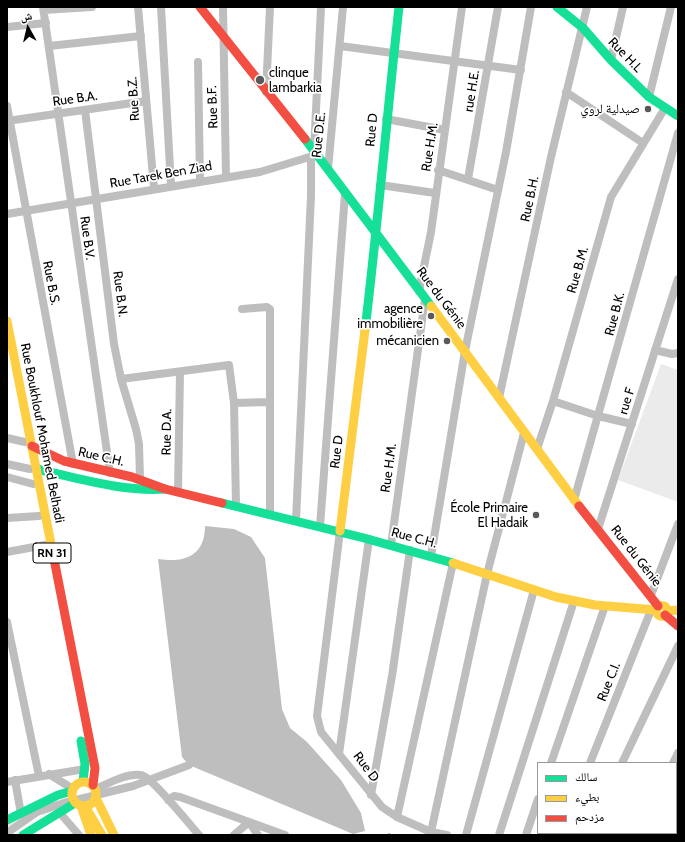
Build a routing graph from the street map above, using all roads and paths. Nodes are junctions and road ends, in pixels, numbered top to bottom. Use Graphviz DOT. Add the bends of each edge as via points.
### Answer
graph roads {
  1 [pos="92,7"];
  2 [pos="138,7"];
  3 [pos="161,7"];
  4 [pos="200,7"];
  5 [pos="223,7"];
  6 [pos="270,7"];
  7 [pos="321,7"];
  8 [pos="343,7"];
  9 [pos="398,7"];
  10 [pos="462,7"];
  11 [pos="498,7"];
  12 [pos="531,7"];
  13 [pos="557,7"];
  14 [pos="587,7"];
  15 [pos="623,7"];
  16 [pos="671,7"];
  17 [pos="44,8"];
  18 [pos="46,23"];
  19 [pos="7,27"];
  20 [pos="583,28"];
  21 [pos="141,36"];
  22 [pos="223,37"];
  23 [pos="49,46"];
  24 [pos="340,46"];
  25 [pos="393,51"];
  26 [pos="611,60"];
  27 [pos="455,61"];
  28 [pos="198,62"];
  29 [pos="488,65"];
  30 [pos="521,70"];
  31 [pos="266,92"];
  32 [pos="566,92"];
  33 [pos="649,97"];
  34 [pos="146,102"];
  35 [pos="7,106"];
  36 [pos="665,108"];
  37 [pos="86,110"];
  38 [pos="58,114"];
  39 [pos="678,116"];
  40 [pos="386,119"];
  41 [pos="8,121"];
  42 [pos="445,130"];
  43 [pos="678,134"];
  44 [pos="643,144"];
  45 [pos="314,154"];
  46 [pos="328,169"];
  47 [pos="438,170"];
  48 [pos="226,176"];
  49 [pos="468,179"];
  50 [pos="200,181"];
  51 [pos="380,185"];
  52 [pos="171,186"];
  53 [pos="154,188"];
  54 [pos="498,190"];
  55 [pos="435,193"];
  56 [pos="345,194"];
  57 [pos="97,198"];
  58 [pos="70,203"];
  59 [pos="26,211"];
  60 [pos="7,214"];
  61 [pos="377,234"];
  62 [pos="678,279"];
  63 [pos="419,291"];
  64 [pos="425,299"];
  65 [pos="242,309"];
  66 [pos="7,321"];
  67 [pos="655,350"];
  68 [pos="465,351"];
  69 [pos="678,353"];
  70 [pos="7,365"];
  71 [pos="180,372"];
  72 [pos="120,379"];
  73 [pos="499,398"];
  74 [pos="553,401"];
  75 [pos="269,402"];
  76 [pos="234,403"];
  77 [pos="598,416"];
  78 [pos="632,424"];
  79 [pos="524,433"];
  80 [pos="7,438"];
  81 [pos="28,444"];
  82 [pos="537,449"];
  83 [pos="7,464"];
  84 [pos="73,464"];
  85 [pos="33,469"];
  86 [pos="110,472"];
  87 [pos="7,477"];
  88 [pos="140,478"];
  89 [pos="33,484"];
  90 [pos="165,488"];
  91 [pos="178,492"];
  92 [pos="574,500"];
  93 [pos="236,505"];
  94 [pos="270,514"];
  95 [pos="39,516"];
  96 [pos="7,518"];
  97 [pos="296,520"];
  98 [pos="678,524"];
  99 [pos="320,526"];
  100 [pos="598,529"];
  101 [pos="340,531"];
  102 [pos="369,540"];
  103 [pos="391,545"];
  104 [pos="45,546"];
  105 [pos="410,550"];
  106 [pos="7,552"];
  107 [pos="432,556"];
  108 [pos="453,563"];
  109 [pos="487,574"];
  110 [pos="534,590"];
  111 [pos="651,595"];
  112 [pos="574,601"];
  113 [pos="605,606"];
  114 [pos="655,609"];
  115 [pos="678,610"];
  116 [pos="667,613"];
  117 [pos="7,622"];
  118 [pos="678,626"];
  119 [pos="678,646"];
  120 [pos="678,753"];
  121 [pos="339,754"];
  122 [pos="551,762"];
  123 [pos="590,762"];
  124 [pos="622,762"];
  125 [pos="674,762"];
  126 [pos="85,769"];
  127 [pos="49,774"];
  128 [pos="39,776"];
  129 [pos="11,781"];
  130 [pos="83,781"];
  131 [pos="95,787"];
  132 [pos="73,790"];
  133 [pos="371,796"];
  134 [pos="96,798"];
  135 [pos="168,800"];
  136 [pos="537,802"];
  137 [pos="80,805"];
  138 [pos="59,812"];
  139 [pos="20,814"];
  140 [pos="397,818"];
  141 [pos="7,820"];
  142 [pos="249,822"];
  143 [pos="431,832"];
  144 [pos="24,835"];
  145 [pos="79,835"];
  146 [pos="91,835"];
  147 [pos="102,835"];
  148 [pos="114,835"];
  149 [pos="200,835"];
  150 [pos="234,835"];
  151 [pos="258,835"];
  152 [pos="285,835"];
  153 [pos="447,835"];
  154 [pos="466,835"];
  155 [pos="499,835"];
  156 [pos="526,835"];
  1 -- 17 [label="street"];
  2 -- 21 [label="street, Rue B.Z."];
  3 -- 52 [label="street"];
  4 -- 22 [label="street, Rue du Génie"];
  5 -- 22 [label="street, Rue B.F."];
  6 -- 31 [label="street"];
  7 -- 45 [label="street"];
  8 -- 24 [label="street, Rue D.E."];
  9 -- 25 [label="street, Rue D"];
  10 -- 27 [label="street, Rue H.M."];
  11 -- 29 [label="street, rue H.E."];
  12 -- 30 [label="street"];
  13 -- 20 [label="street, Rue H.L"];
  14 -- 20 [label="street, Rue B.H."];
  15 -- 26 [label="street"];
  16 -- 33 [label="street"];
  17 -- 18 [label="street, Rue B.V."];
  18 -- 19 [label="street"];
  18 -- 23 [label="street, Rue B.V."];
  20 -- 26 [label="street, Rue H.L"];
  20 -- 32 [label="street, Rue B.H."];
  21 -- 23 [label="street"];
  21 -- 34 [label="street, Rue B.Z."];
  22 -- 31 [label="street, Rue du Génie"];
  22 -- 48 [label="street, Rue B.F."];
  23 -- 38 [label="street, Rue B.V."];
  24 -- 25 [label="street"];
  24 -- 46 [label="street, Rue D.E."];
  25 -- 27 [label="street"];
  25 -- 40 [label="street, Rue D"];
  26 -- 33 [label="street, Rue H.L"];
  27 -- 29 [label="street"];
  27 -- 42 [label="street, Rue H.M."];
  28 -- 50 [label="street"];
  29 -- 30 [label="street"];
  29 -- 49 [label="street, rue H.E."];
  30 -- 54 [label="street"];
  31 -- 45 [label="street, Rue du Génie"];
  32 -- 44 [label="street"];
  32 -- 73 [label="street, Rue B.H."];
  33 -- 36 [label="street, Rue H.L"];
  34 -- 37 [label="street, Rue B.A."];
  34 -- 53 [label="street, Rue B.Z."];
  35 -- 41 [label="street, Rue B.S."];
  36 -- 39 [label="street, Rue H.L"];
  36 -- 44 [label="street, Rue B.M."];
  37 -- 38 [label="street, Rue B.A."];
  37 -- 57 [label="street, Rue B.N."];
  38 -- 41 [label="street, Rue B.A."];
  38 -- 58 [label="street, Rue B.V."];
  40 -- 42 [label="street"];
  40 -- 51 [label="street, Rue D"];
  41 -- 59 [label="street, Rue B.S."];
  42 -- 47 [label="street, Rue H.M."];
  43 -- 77 [label="street, Rue B.K."];
  44 -- 74 [label="street, Rue B.M." via="611,197"];
  45 -- 46 [label="street, Rue du Génie"];
  45 -- 48 [label="street, Rue Tarek Ben Ziad" via="260,172"];
  45 -- 97 [label="street"];
  46 -- 56 [label="street, Rue du Génie"];
  47 -- 49 [label="street"];
  47 -- 55 [label="street, Rue H.M."];
  48 -- 50 [label="street, Rue Tarek Ben Ziad"];
  49 -- 54 [label="street"];
  50 -- 52 [label="street, Rue Tarek Ben Ziad"];
  51 -- 55 [label="street"];
  51 -- 61 [label="street, Rue D"];
  52 -- 53 [label="street, Rue Tarek Ben Ziad"];
  53 -- 57 [label="street, Rue Tarek Ben Ziad"];
  54 -- 68 [label="street"];
  55 -- 63 [label="street, Rue H.M." via="431,232"];
  56 -- 61 [label="street, Rue du Génie"];
  56 -- 99 [label="street"];
  57 -- 58 [label="street, Rue Tarek Ben Ziad"];
  57 -- 72 [label="street, Rue B.N."];
  58 -- 59 [label="street, Rue Tarek Ben Ziad"];
  58 -- 86 [label="street, Rue B.V."];
  59 -- 60 [label="street, Rue Tarek Ben Ziad"];
  59 -- 84 [label="street, Rue B.S."];
  61 -- 63 [label="street, Rue du Génie"];
  61 -- 101 [label="street, Rue D"];
  62 -- 67 [label="street, rue F"];
  63 -- 64 [label="street, Rue du Génie"];
  64 -- 68 [label="street, Rue du Génie"];
  64 -- 103 [label="street, Rue H.M."];
  65 -- 75 [label="street" via="270,309"];
  66 -- 81 [label="street, Rue Boukhlouf Mohamed Belhadi / RN 31"];
  67 -- 69 [label="street"];
  67 -- 78 [label="street, rue F"];
  68 -- 73 [label="street, Rue du Génie"];
  68 -- 107 [label="street"];
  70 -- 81 [label="street, Rue Boukhlouf Mohamed Belhadi / RN 31"];
  71 -- 72 [label="street"];
  71 -- 76 [label="street" via="229,365"];
  71 -- 91 [label="street, Rue D.A."];
  72 -- 88 [label="street, Rue B.N." via="136,429"];
  73 -- 79 [label="street, Rue du Génie"];
  74 -- 77 [label="street"];
  74 -- 82 [label="street, Rue B.M."];
  75 -- 76 [label="street"];
  75 -- 94 [label="street"];
  76 -- 93 [label="street"];
  77 -- 78 [label="street"];
  77 -- 92 [label="street, Rue B.K."];
  78 -- 100 [label="street, rue F"];
  79 -- 82 [label="street, Rue du Génie"];
  79 -- 109 [label="street"];
  80 -- 81 [label="street"];
  81 -- 84 [label="street, Rue C.H." via="55,459"];
  81 -- 85 [label="street, Rue Boukhlouf Mohamed Belhadi / RN 31"];
  82 -- 92 [label="street, Rue du Génie"];
  83 -- 85 [label="street"];
  84 -- 86 [label="street, Rue C.H."];
  85 -- 89 [label="street, Rue Boukhlouf Mohamed Belhadi / RN 31"];
  85 -- 90 [label="street, Rue C.H." via="122,487 152,490"];
  85 -- 131 [label="street, Rue Boukhlouf Mohamed Belhadi / RN 31" via="95,768"];
  86 -- 88 [label="street, Rue C.H."];
  87 -- 89 [label="street"];
  88 -- 90 [label="street, Rue C.H."];
  89 -- 95 [label="street, Rue Boukhlouf Mohamed Belhadi / RN 31"];
  90 -- 91 [label="street, Rue C.H."];
  91 -- 93 [label="street, Rue C.H."];
  92 -- 100 [label="street, Rue du Génie"];
  93 -- 94 [label="street, Rue C.H."];
  94 -- 97 [label="street, Rue C.H."];
  95 -- 96 [label="street"];
  95 -- 104 [label="street, Rue Boukhlouf Mohamed Belhadi / RN 31"];
  97 -- 99 [label="street, Rue C.H."];
  98 -- 111 [label="street"];
  99 -- 101 [label="street, Rue C.H."];
  100 -- 111 [label="street, Rue du Génie"];
  101 -- 102 [label="street, Rue C.H."];
  101 -- 121 [label="street, Rue D" via="317,716 322,732"];
  102 -- 103 [label="street, Rue C.H."];
  102 -- 121 [label="street"];
  103 -- 105 [label="street, Rue C.H."];
  104 -- 106 [label="street"];
  104 -- 126 [label="street, Rue Boukhlouf Mohamed Belhadi / RN 31"];
  105 -- 107 [label="street, Rue C.H."];
  105 -- 133 [label="street"];
  107 -- 108 [label="street, Rue C.H."];
  108 -- 109 [label="street, Rue C.H."];
  108 -- 140 [label="street"];
  109 -- 110 [label="street, Rue C.H."];
  109 -- 143 [label="street"];
  110 -- 112 [label="street, Rue C.H."];
  110 -- 154 [label="street"];
  111 -- 114 [label="street, Rue du Génie"];
  112 -- 113 [label="street, Rue C.H."];
  112 -- 155 [label="street"];
  113 -- 114 [label="street, Rue C.H."];
  113 -- 122 [label="street"];
  114 -- 116 [label="street" via="664,605"];
  114 -- 123 [label="street, Rue C.I."];
  115 -- 116 [label="street"];
  116 -- 118 [label="street"];
  117 -- 128 [label="street"];
  119 -- 124 [label="street"];
  120 -- 125 [label="street"];
  121 -- 133 [label="street, Rue D"];
  126 -- 127 [label="street"];
  126 -- 130 [label="street, Rue Boukhlouf Mohamed Belhadi / RN 31"];
  127 -- 128 [label="street"];
  127 -- 132 [label="street"];
  128 -- 129 [label="street"];
  129 -- 139 [label="street"];
  130 -- 131 [label="street"];
  130 -- 132 [label="street"];
  131 -- 134 [label="street"];
  131 -- 135 [label="street" via="140,775 154,784"];
  132 -- 137 [label="street" via="72,795"];
  132 -- 139 [label="street"];
  133 -- 140 [label="street, Rue D"];
  134 -- 137 [label="street" via="90,805"];
  134 -- 148 [label="street"];
  135 -- 142 [label="street" via="174,796 180,797"];
  135 -- 149 [label="street"];
  136 -- 156 [label="street"];
  137 -- 138 [label="street"];
  137 -- 146 [label="street"];
  137 -- 147 [label="street"];
  138 -- 144 [label="street"];
  138 -- 145 [label="street"];
  139 -- 141 [label="street"];
  140 -- 143 [label="street, Rue D"];
  142 -- 150 [label="street"];
  142 -- 151 [label="street"];
  142 -- 152 [label="street"];
  143 -- 153 [label="street, Rue D"];
}
